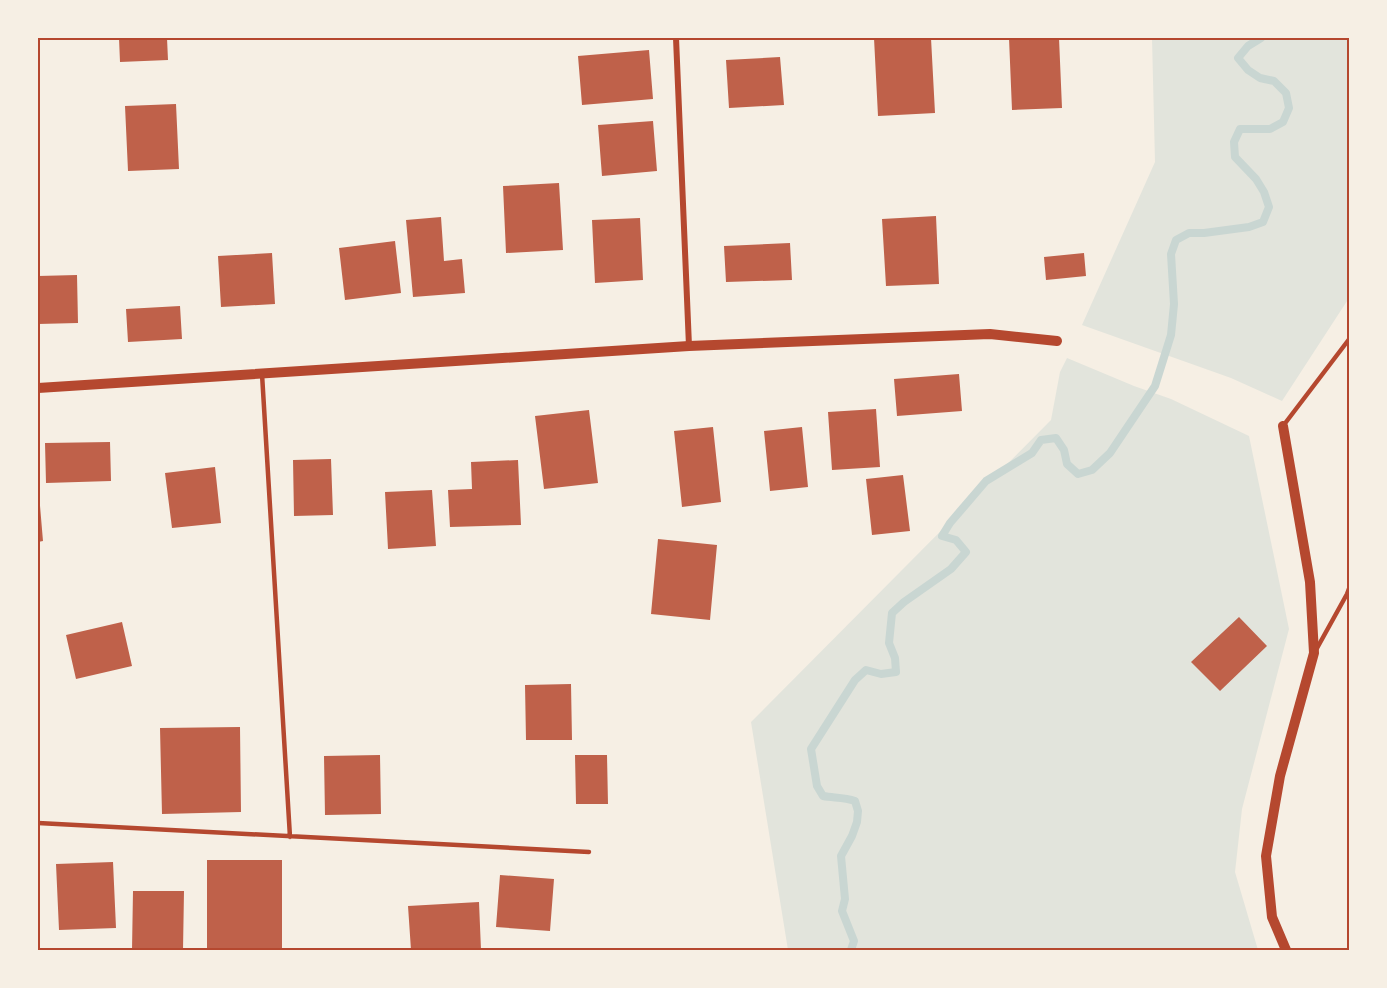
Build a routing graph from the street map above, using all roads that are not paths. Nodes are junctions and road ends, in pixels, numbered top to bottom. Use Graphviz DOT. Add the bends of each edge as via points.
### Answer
graph roads {
  1 [pos="676,38"];
  2 [pos="1350,338"];
  3 [pos="1057,341"];
  4 [pos="688,346"];
  5 [pos="262,374"];
  6 [pos="38,388"];
  7 [pos="1283,426"];
  8 [pos="1350,586"];
  9 [pos="1314,653"];
  10 [pos="38,823"];
  11 [pos="290,837"];
  12 [pos="589,852"];
  13 [pos="1286,951"];
  1 -- 4 [label="street"];
  2 -- 7 [label="lane"];
  3 -- 4 [label="street" via="990,334"];
  4 -- 5 [label="street"];
  5 -- 6 [label="street"];
  5 -- 11 [label="lane"];
  7 -- 9 [label="street" via="1310,582"];
  8 -- 9 [label="lane"];
  9 -- 13 [label="street" via="1280,776 1266,856 1272,917"];
  10 -- 11 [label="lane"];
  11 -- 12 [label="lane"];
}
